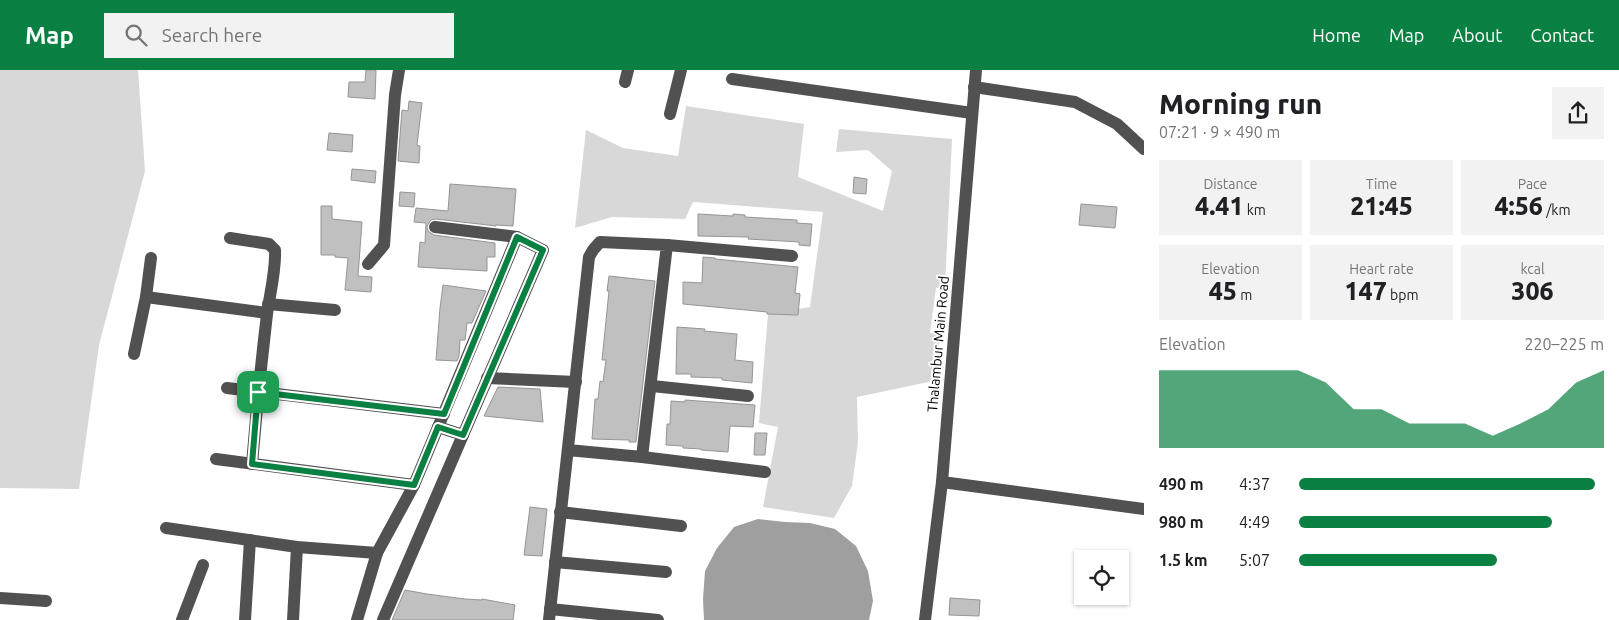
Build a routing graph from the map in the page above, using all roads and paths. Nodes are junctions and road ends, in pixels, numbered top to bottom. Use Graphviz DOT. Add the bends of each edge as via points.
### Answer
graph roads {
  1 [pos="398,70"];
  2 [pos="681,70"];
  3 [pos="976,70"];
  4 [pos="732,79"];
  5 [pos="974,87"];
  6 [pos="972,113"];
  7 [pos="670,114"];
  8 [pos="1144,149"];
  9 [pos="435,227"];
  10 [pos="517,237"];
  11 [pos="230,238"];
  12 [pos="668,246"];
  13 [pos="792,256"];
  14 [pos="151,258"];
  15 [pos="368,264"];
  16 [pos="146,296"];
  17 [pos="268,309"];
  18 [pos="335,310"];
  19 [pos="134,354"];
  20 [pos="487,378"];
  21 [pos="576,382"];
  22 [pos="652,386"];
  23 [pos="227,388"];
  24 [pos="258,392"];
  25 [pos="748,396"];
  26 [pos="444,414"];
  27 [pos="438,427"];
  28 [pos="463,435"];
  29 [pos="568,450"];
  30 [pos="642,457"];
  31 [pos="216,459"];
  32 [pos="252,464"];
  33 [pos="765,472"];
  34 [pos="942,482"];
  35 [pos="414,485"];
  36 [pos="1144,509"];
  37 [pos="560,512"];
  38 [pos="681,526"];
  39 [pos="166,528"];
  40 [pos="250,540"];
  41 [pos="297,547"];
  42 [pos="377,553"];
  43 [pos="555,562"];
  44 [pos="203,565"];
  45 [pos="666,572"];
  46 [pos="0,598"];
  47 [pos="46,601"];
  48 [pos="550,615"];
  49 [pos="182,620"];
  50 [pos="245,620"];
  51 [pos="292,620"];
  52 [pos="357,620"];
  53 [pos="383,620"];
  54 [pos="658,620"];
  55 [pos="924,620"];
  1 -- 15 [label="street" via="384,245"];
  2 -- 7 [label="street"];
  3 -- 5 [label="street, Thalambur Main Road"];
  4 -- 6 [label="street"];
  5 -- 6 [label="street, Thalambur Main Road"];
  5 -- 8 [label="street" via="1075,102 1117,124"];
  6 -- 34 [label="street, Thalambur Main Road"];
  9 -- 10 [label="street"];
  10 -- 20 [label="street" via="543,250"];
  10 -- 26 [label="street"];
  11 -- 17 [label="street" via="269,244 275,250"];
  12 -- 13 [label="street"];
  12 -- 21 [label="street" via="600,242 593,250 588,262"];
  12 -- 22 [label="street"];
  14 -- 16 [label="street"];
  16 -- 17 [label="street"];
  16 -- 19 [label="street"];
  17 -- 18 [label="street"];
  17 -- 24 [label="street"];
  20 -- 21 [label="street"];
  20 -- 28 [label="street"];
  21 -- 29 [label="street"];
  22 -- 25 [label="street"];
  22 -- 30 [label="street"];
  23 -- 24 [label="street"];
  24 -- 26 [label="street"];
  24 -- 32 [label="street"];
  26 -- 27 [label="street"];
  27 -- 28 [label="street"];
  27 -- 35 [label="street"];
  28 -- 53 [label="street"];
  29 -- 30 [label="street"];
  29 -- 37 [label="street"];
  30 -- 33 [label="street"];
  31 -- 32 [label="street"];
  32 -- 35 [label="street"];
  34 -- 36 [label="street"];
  34 -- 55 [label="street, Thalambur Main Road"];
  35 -- 42 [label="street"];
  37 -- 38 [label="street"];
  37 -- 43 [label="street"];
  39 -- 40 [label="street"];
  40 -- 41 [label="street"];
  40 -- 50 [label="street"];
  41 -- 42 [label="street"];
  41 -- 51 [label="street"];
  42 -- 52 [label="street"];
  43 -- 45 [label="street"];
  43 -- 48 [label="street"];
  44 -- 49 [label="street"];
  46 -- 47 [label="street"];
  48 -- 54 [label="street"];
}
